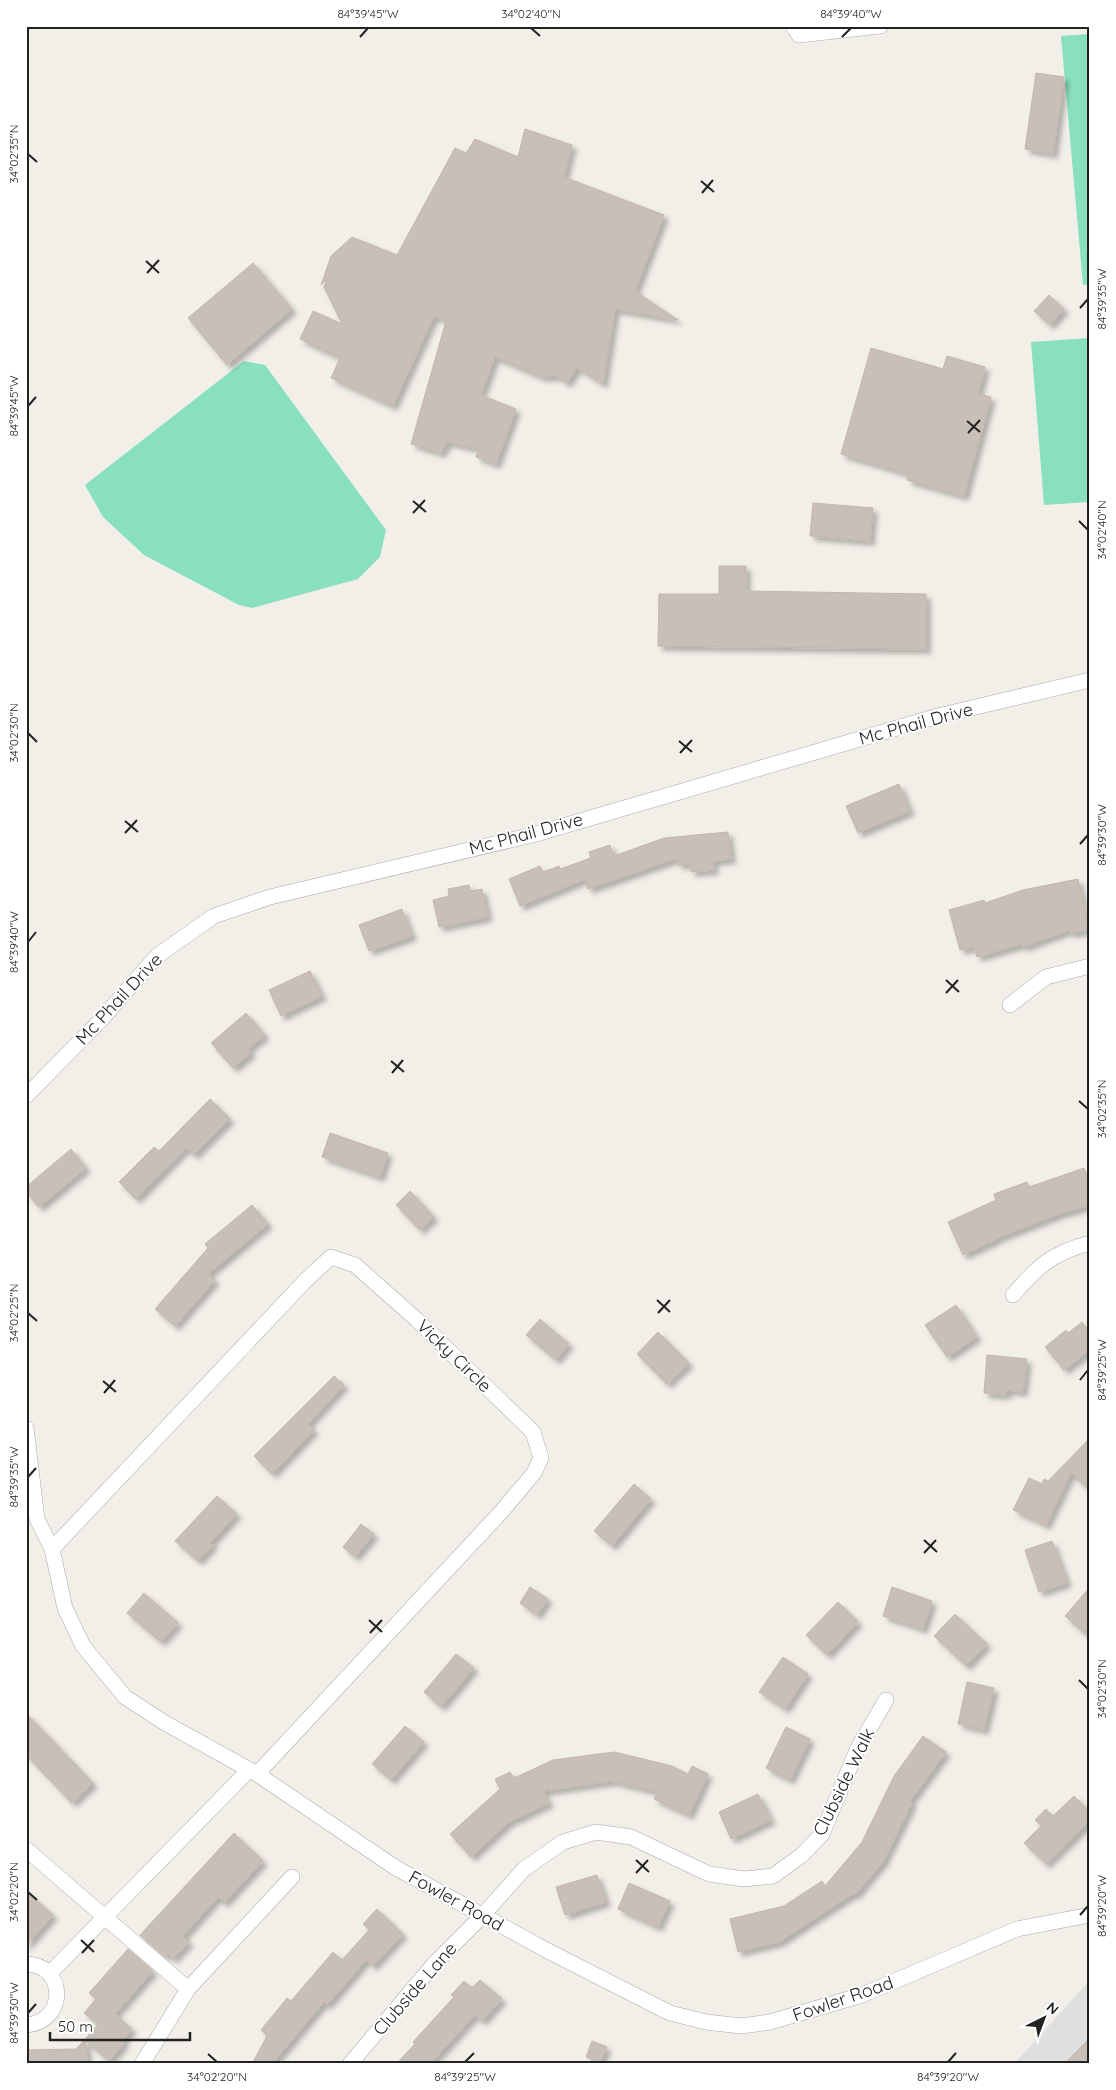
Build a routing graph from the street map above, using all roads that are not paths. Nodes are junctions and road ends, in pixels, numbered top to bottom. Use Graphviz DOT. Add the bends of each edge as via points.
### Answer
graph roads {
  1 [pos="880,26"];
  2 [pos="796,31"];
  3 [pos="1090,680"];
  4 [pos="1090,966"];
  5 [pos="1010,1004"];
  6 [pos="26,1096"];
  7 [pos="1090,1243"];
  8 [pos="1014,1295"];
  9 [pos="26,1428"];
  10 [pos="52,1548"];
  11 [pos="886,1700"];
  12 [pos="253,1772"];
  13 [pos="26,1849"];
  14 [pos="292,1877"];
  15 [pos="1090,1915"];
  16 [pos="482,1916"];
  17 [pos="105,1917"];
  18 [pos="26,1964"];
  19 [pos="49,1974"];
  20 [pos="188,1989"];
  21 [pos="26,2025"];
  22 [pos="142,2064"];
  23 [pos="350,2064"];
  1 -- 2 [label="street"];
  3 -- 6 [label="street, Mc Phail Drive" via="938,716 536,834 270,897 214,916 157,956 100,1021"];
  4 -- 5 [label="street" via="1046,976"];
  7 -- 8 [label="street" via="1047,1259"];
  9 -- 10 [label="street, Fowler Road" via="37,1519"];
  10 -- 12 [label="street, Fowler Road" via="65,1608 83,1646 125,1697"];
  10 -- 12 [label="street, Vicky Circle" via="331,1257 356,1265 533,1432 541,1458 534,1473 502,1511"];
  11 -- 16 [label="street, Clubside Walk" via="858,1748 822,1834 802,1855 773,1876 744,1879 708,1874 631,1837 596,1832 563,1842 524,1869"];
  12 -- 16 [label="street, Fowler Road" via="396,1868"];
  12 -- 17 [label="street"];
  13 -- 17 [label="street"];
  14 -- 20 [label="street"];
  15 -- 16 [label="street, Fowler Road" via="1017,1929 862,1995 802,2014 741,2026 670,2013"];
  16 -- 23 [label="street, Clubside Lane" via="434,1964"];
  17 -- 19 [label="street"];
  17 -- 20 [label="street"];
  18 -- 19 [label="street" via="43,1968"];
  19 -- 21 [label="street" via="56,1987 54,2009 46,2018"];
  20 -- 22 [label="street"];
}
